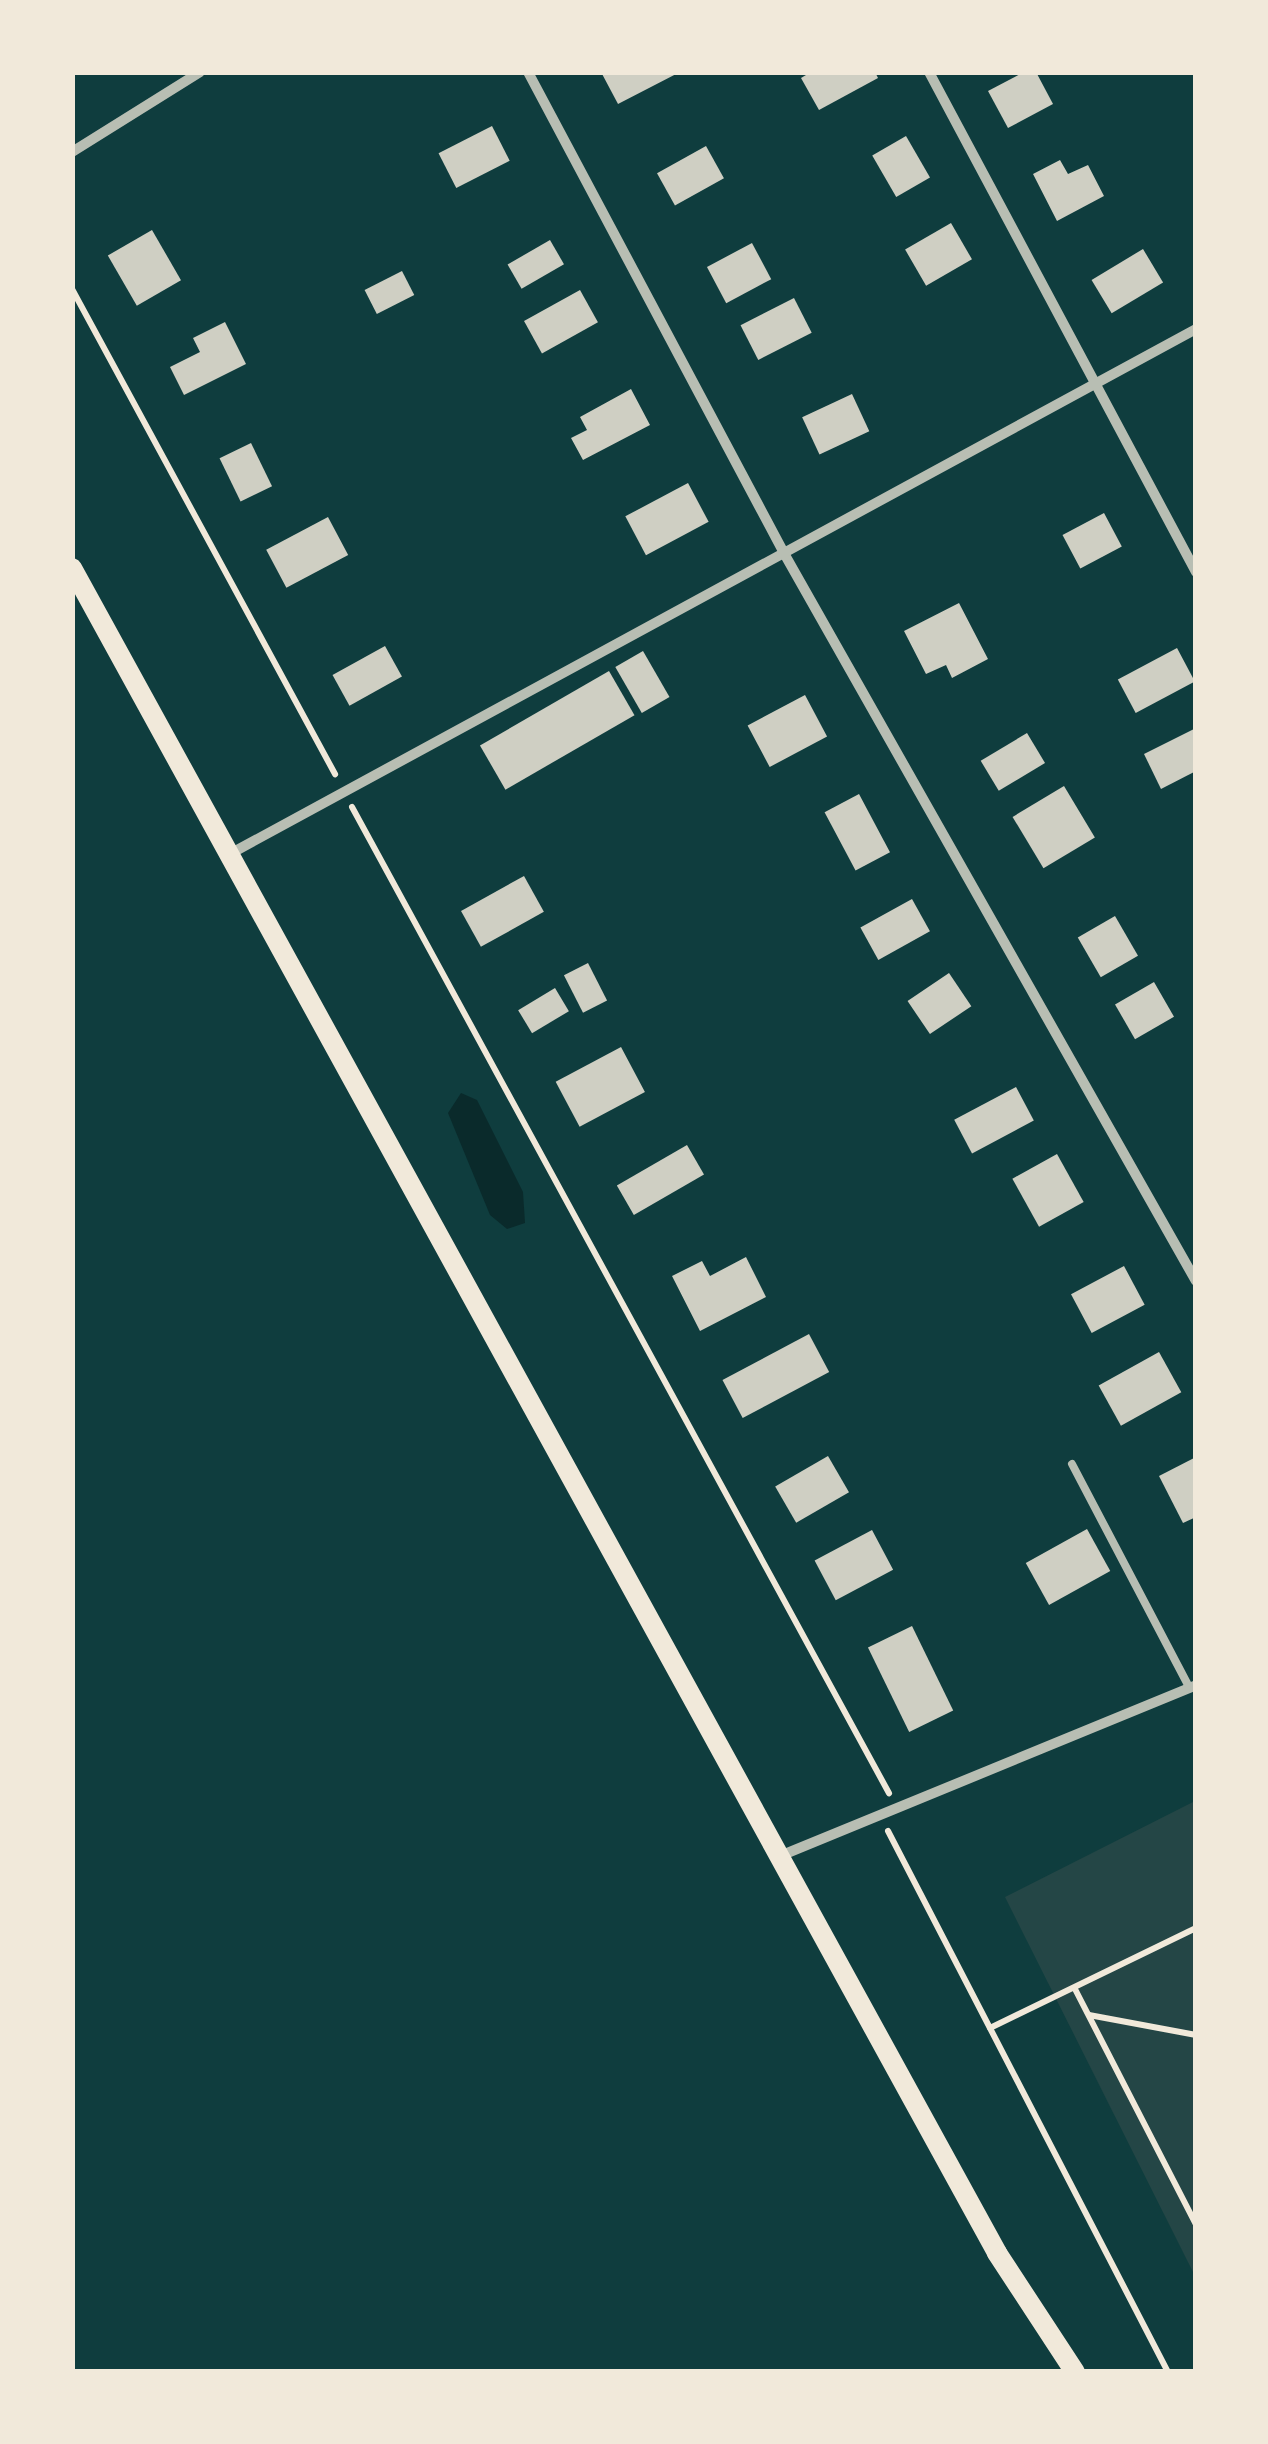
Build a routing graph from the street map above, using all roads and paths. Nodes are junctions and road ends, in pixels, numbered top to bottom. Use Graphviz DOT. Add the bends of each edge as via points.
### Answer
graph roads {
  1 [pos="200,72"];
  2 [pos="528,72"];
  3 [pos="929,72"];
  4 [pos="72,152"];
  5 [pos="72,289"];
  6 [pos="1196,330"];
  7 [pos="1093,387"];
  8 [pos="786,554"];
  9 [pos="72,568"];
  10 [pos="1196,572"];
  11 [pos="344,792"];
  12 [pos="227,856"];
  13 [pos="1196,1281"];
  14 [pos="1072,1464"];
  15 [pos="1192,1686"];
  16 [pos="899,1812"];
  17 [pos="881,1818"];
  18 [pos="780,1857"];
  19 [pos="1196,1928"];
  20 [pos="1075,1989"];
  21 [pos="1088,2015"];
  22 [pos="990,2028"];
  23 [pos="1196,2035"];
  24 [pos="1196,2224"];
  25 [pos="1075,2372"];
  26 [pos="1168,2372"];
  1 -- 4 [label="street"];
  2 -- 8 [label="street"];
  3 -- 7 [label="street"];
  5 -- 11 [label="path"];
  6 -- 7 [label="street"];
  7 -- 8 [label="street"];
  7 -- 10 [label="street"];
  8 -- 11 [label="street"];
  8 -- 13 [label="street"];
  9 -- 12 [label="main road"];
  11 -- 12 [label="street"];
  11 -- 16 [label="path"];
  12 -- 18 [label="main road"];
  14 -- 15 [label="lane"];
  15 -- 16 [label="street"];
  16 -- 17 [label="street"];
  17 -- 18 [label="street"];
  17 -- 22 [label="path"];
  18 -- 25 [label="main road" via="998,2253"];
  19 -- 20 [label="path"];
  20 -- 21 [label="path"];
  20 -- 22 [label="path"];
  21 -- 23 [label="path"];
  21 -- 24 [label="path"];
  22 -- 26 [label="path"];
}
